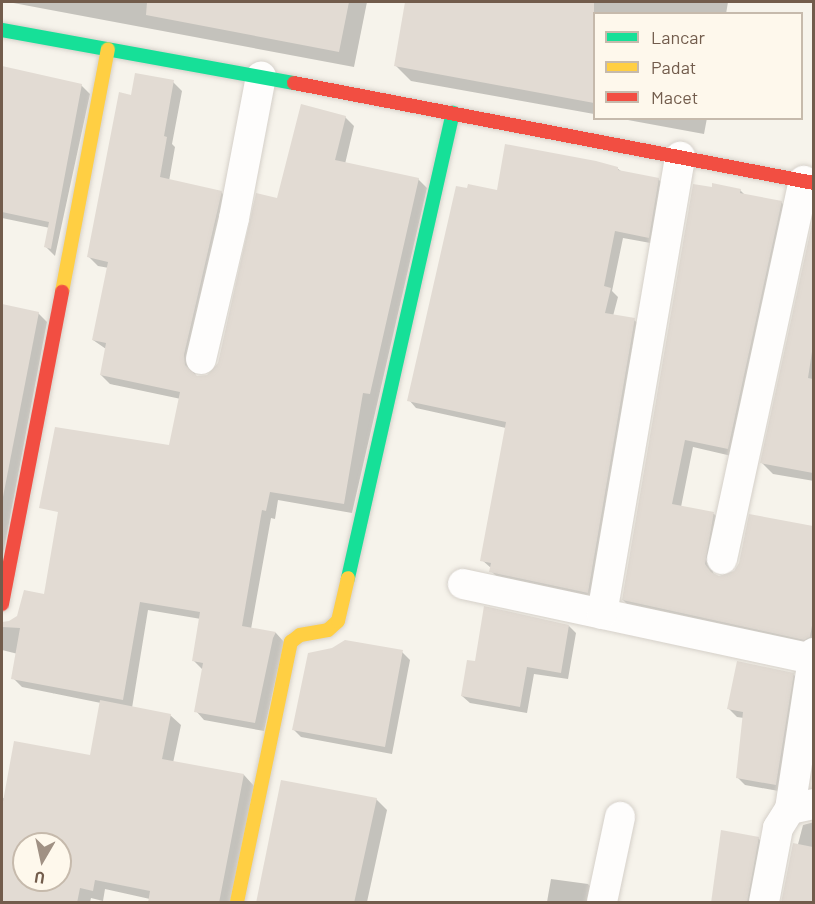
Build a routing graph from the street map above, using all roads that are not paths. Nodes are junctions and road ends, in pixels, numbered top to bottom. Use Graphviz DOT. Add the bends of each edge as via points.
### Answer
graph roads {
  1 [pos="2,30"];
  2 [pos="108,49"];
  3 [pos="261,76"];
  4 [pos="453,113"];
  5 [pos="680,158"];
  6 [pos="809,182"];
  7 [pos="201,359"];
  8 [pos="722,558"];
  9 [pos="463,584"];
  10 [pos="3,586"];
  11 [pos="2,604"];
  12 [pos="602,614"];
  13 [pos="813,656"];
  14 [pos="802,806"];
  15 [pos="620,817"];
  16 [pos="237,903"];
  17 [pos="602,903"];
  18 [pos="764,903"];
  1 -- 2 [label="street"];
  2 -- 3 [label="street"];
  2 -- 10 [label="street"];
  3 -- 4 [label="street"];
  3 -- 7 [label="street" via="234,218"];
  4 -- 5 [label="street"];
  4 -- 16 [label="street" via="338,621 328,630 300,635 291,642"];
  5 -- 6 [label="street"];
  5 -- 12 [label="street"];
  6 -- 8 [label="street"];
  9 -- 12 [label="street"];
  10 -- 11 [label="street"];
  12 -- 13 [label="street"];
  13 -- 14 [label="street"];
  14 -- 18 [label="street" via="778,828"];
  15 -- 17 [label="street"];
}
